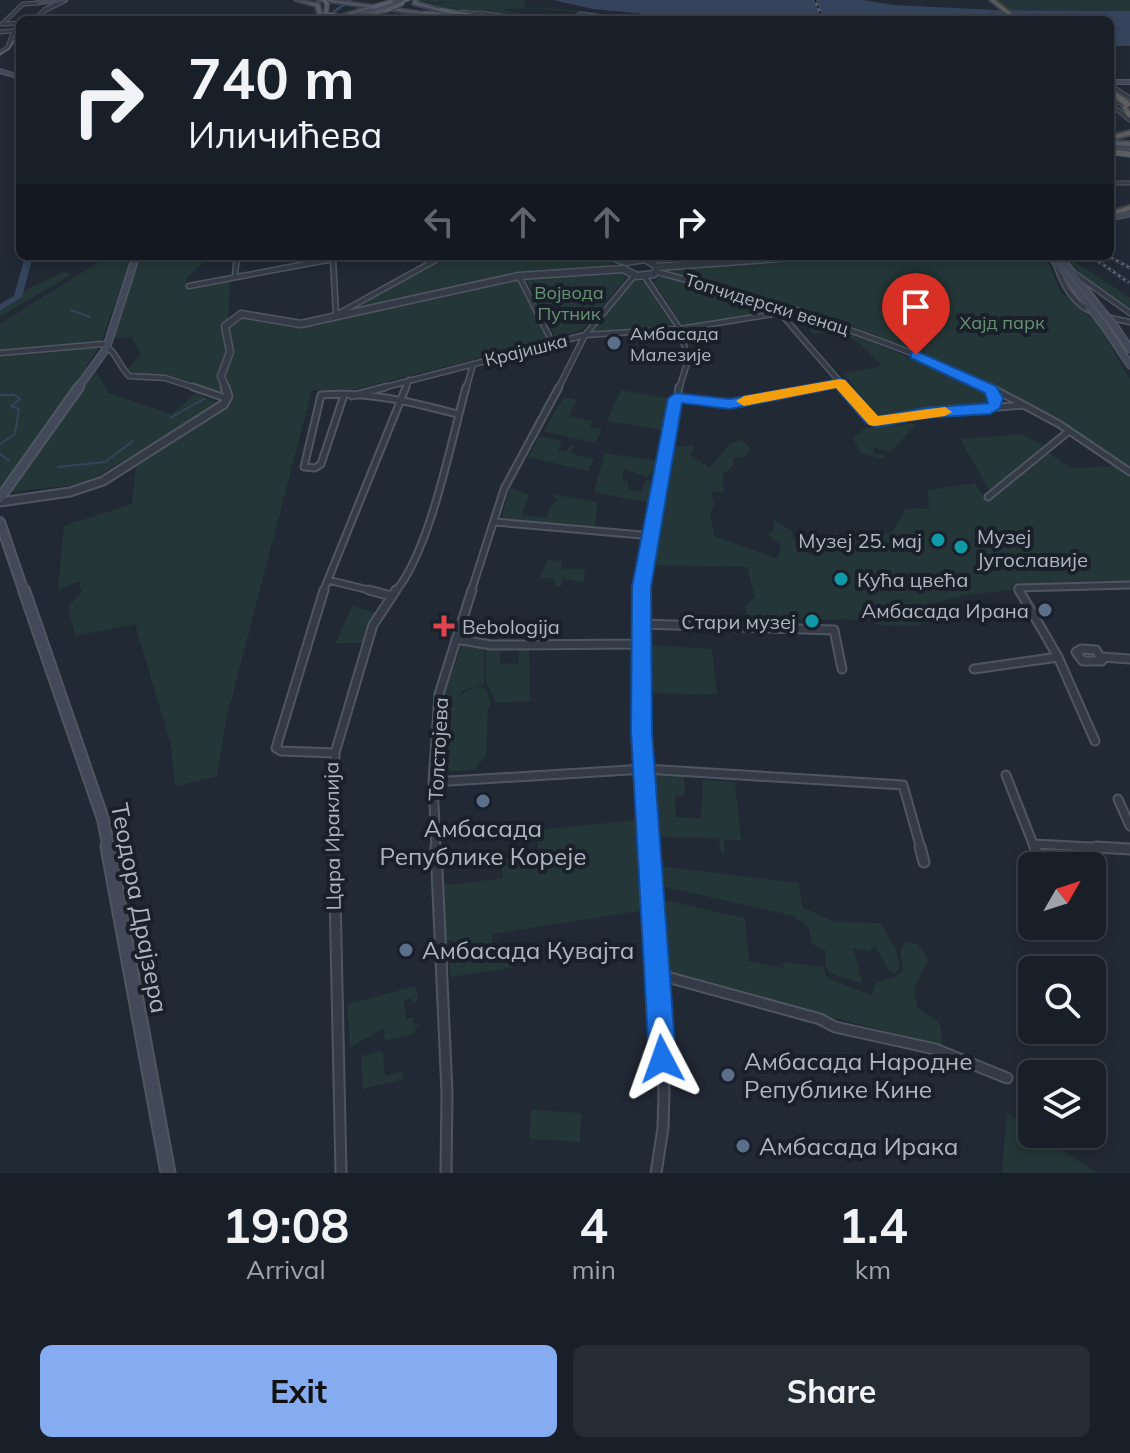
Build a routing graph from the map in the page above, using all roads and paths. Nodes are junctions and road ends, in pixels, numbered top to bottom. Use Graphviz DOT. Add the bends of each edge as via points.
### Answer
graph roads {
  1 [pos="297,0"];
  2 [pos="380,0"];
  3 [pos="392,0"];
  4 [pos="415,0"];
  5 [pos="989,0"];
  6 [pos="60,1"];
  7 [pos="320,1"];
  8 [pos="343,1"];
  9 [pos="402,1"];
  10 [pos="38,2"];
  11 [pos="356,3"];
  12 [pos="369,4"];
  13 [pos="45,9"];
  14 [pos="424,13"];
  15 [pos="480,14"];
  16 [pos="39,16"];
  17 [pos="336,16"];
  18 [pos="345,16"];
  19 [pos="362,16"];
  20 [pos="370,16"];
  21 [pos="415,16"];
  22 [pos="470,16"];
  23 [pos="471,16"];
  24 [pos="576,16"];
  25 [pos="599,16"];
  26 [pos="1010,16"];
  27 [pos="1,24"];
  28 [pos="14,30"];
  29 [pos="0,32"];
  30 [pos="0,53"];
  31 [pos="1114,88"];
  32 [pos="1129,107"];
  33 [pos="135,260"];
  34 [pos="237,260"];
  35 [pos="315,260"];
  36 [pos="333,260"];
  37 [pos="431,260"];
  38 [pos="615,260"];
  39 [pos="644,260"];
  40 [pos="649,260"];
  41 [pos="737,260"];
  42 [pos="1055,260"];
  43 [pos="1056,260"];
  44 [pos="1058,260"];
  45 [pos="624,265"];
  46 [pos="657,269"];
  47 [pos="1069,269"];
  48 [pos="235,275"];
  49 [pos="519,276"];
  50 [pos="634,276"];
  51 [pos="645,277"];
  52 [pos="189,286"];
  53 [pos="798,310"];
  54 [pos="1130,313"];
  55 [pos="336,315"];
  56 [pos="782,315"];
  57 [pos="1130,322"];
  58 [pos="680,329"];
  59 [pos="585,335"];
  60 [pos="553,344"];
  61 [pos="107,345"];
  62 [pos="1119,348"];
  63 [pos="1130,349"];
  64 [pos="0,353"];
  65 [pos="473,364"];
  66 [pos="1130,365"];
  67 [pos="409,380"];
  68 [pos="840,383"];
  69 [pos="991,390"];
  70 [pos="344,395"];
  71 [pos="352,396"];
  72 [pos="676,398"];
  73 [pos="228,399"];
  74 [pos="400,400"];
  75 [pos="1024,405"];
  76 [pos="990,409"];
  77 [pos="457,414"];
  78 [pos="1069,431"];
  79 [pos="1130,472"];
  80 [pos="988,497"];
  81 [pos="0,500"];
  82 [pos="0,522"];
  83 [pos="495,522"];
  84 [pos="653,536"];
  85 [pos="328,580"];
  86 [pos="1130,585"];
  87 [pos="391,596"];
  88 [pos="641,624"];
  89 [pos="456,639"];
  90 [pos="642,644"];
  91 [pos="1058,657"];
  92 [pos="1102,657"];
  93 [pos="1130,659"];
  94 [pos="842,669"];
  95 [pos="974,669"];
  96 [pos="1095,741"];
  97 [pos="335,753"];
  98 [pos="645,769"];
  99 [pos="1006,775"];
  100 [pos="433,782"];
  101 [pos="1118,799"];
  102 [pos="1130,826"];
  103 [pos="1034,844"];
  104 [pos="1130,849"];
  105 [pos="1037,852"];
  106 [pos="924,862"];
  107 [pos="656,974"];
  108 [pos="1007,1078"];
  109 [pos="168,1173"];
  110 [pos="341,1173"];
  111 [pos="446,1173"];
  112 [pos="656,1173"];
  1 -- 7 [label="main road"];
  2 -- 3 [label="main road, bridge"];
  4 -- 9 [label="main road, bridge"];
  4 -- 23 [label="main road, bridge" via="419,7"];
  5 -- 26 [label="highway"];
  6 -- 10 [label="main road"];
  6 -- 13 [label="street"];
  6 -- 13 [label="street"];
  7 -- 8 [label="main road"];
  7 -- 17 [label="main road, bridge" via="325,14"];
  8 -- 11 [label="main road"];
  9 -- 18 [label="main road, bridge"];
  9 -- 19 [label="main road, bridge"];
  9 -- 20 [label="main road, bridge"];
  10 -- 13 [label="main road"];
  10 -- 27 [label="street" via="23,4"];
  11 -- 12 [label="main road"];
  12 -- 14 [label="main road, bridge"];
  12 -- 15 [label="main road, bridge"];
  13 -- 16 [label="street"];
  14 -- 21 [label="street, bridge"];
  14 -- 22 [label="main road, bridge"];
  15 -- 22 [label="street"];
  24 -- 25 [label="street"];
  28 -- 29 [label="street"];
  28 -- 30 [label="street"];
  31 -- 32 [label="street"];
  33 -- 61 [label="main road"];
  34 -- 48 [label="street"];
  35 -- 48 [label="street"];
  36 -- 55 [label="street"];
  37 -- 55 [label="street"];
  38 -- 45 [label="street"];
  39 -- 45 [label="street"];
  40 -- 46 [label="street"];
  41 -- 46 [label="street"];
  42 -- 57 [label="street" via="1060,285 1073,300"];
  43 -- 62 [label="main road, bridge"];
  44 -- 47 [label="main road"];
  45 -- 49 [label="street"];
  45 -- 50 [label="street"];
  46 -- 51 [label="street"];
  46 -- 53 [label="street, Топчидерски венац"];
  47 -- 54 [label="street"];
  47 -- 63 [label="main road, bridge"];
  48 -- 52 [label="street"];
  49 -- 55 [label="street"];
  49 -- 60 [label="street"];
  50 -- 51 [label="street"];
  50 -- 59 [label="street, Толстојева"];
  51 -- 58 [label="street"];
  53 -- 56 [label="street, Крајишка"];
  53 -- 69 [label="street, Топчидерски венац"];
  55 -- 73 [label="street" via="296,324 252,313 234,316 225,326 230,352 221,376"];
  56 -- 58 [label="street, Крајишка"];
  56 -- 68 [label="street"];
  58 -- 59 [label="street, Крајишка"];
  58 -- 72 [label="street" via="688,360"];
  59 -- 60 [label="street, Крајишка"];
  59 -- 83 [label="street, Толстојева" via="504,489"];
  60 -- 65 [label="street, Крајишка"];
  61 -- 64 [label="street"];
  61 -- 73 [label="street" via="129,376 165,378"];
  61 -- 81 [label="main road"];
  62 -- 63 [label="main road"];
  62 -- 66 [label="main road"];
  65 -- 67 [label="street, Крајишка"];
  65 -- 77 [label="street"];
  67 -- 71 [label="street, Крајишка"];
  67 -- 74 [label="street, Цара Ираклија"];
  68 -- 72 [label="street" via="730,404"];
  68 -- 76 [label="street" via="874,421"];
  69 -- 75 [label="street, Топчидерски венац"];
  69 -- 76 [label="street" via="996,398"];
  70 -- 70 [label="street" via="321,464 306,468 321,395"];
  70 -- 71 [label="street"];
  71 -- 74 [label="street"];
  72 -- 84 [label="street"];
  73 -- 81 [label="street" via="107,480 70,492"];
  74 -- 77 [label="street"];
  74 -- 85 [label="street, Цара Ираклија"];
  75 -- 76 [label="street"];
  75 -- 78 [label="street, Топчидерски венац"];
  77 -- 87 [label="street" via="414,564"];
  78 -- 79 [label="street, Топчидерски венац"];
  78 -- 80 [label="street"];
  82 -- 109 [label="main road, Теодора Драјзера" via="103,819"];
  83 -- 84 [label="street"];
  83 -- 89 [label="street, Толстојева"];
  84 -- 88 [label="street" via="641,587"];
  85 -- 87 [label="street"];
  85 -- 97 [label="street, Цара Ираклија" via="276,748"];
  86 -- 91 [label="street" via="1018,588"];
  87 -- 97 [label="street" via="373,625"];
  88 -- 90 [label="street"];
  88 -- 94 [label="street" via="834,630"];
  89 -- 90 [label="street" via="491,645"];
  89 -- 100 [label="street, Толстојева" via="439,694"];
  90 -- 98 [label="street"];
  91 -- 95 [label="street"];
  91 -- 96 [label="street"];
  92 -- 93 [label="street"];
  97 -- 110 [label="street, Цара Ираклија"];
  98 -- 100 [label="street"];
  98 -- 106 [label="street" via="903,785"];
  98 -- 107 [label="street"];
  99 -- 103 [label="street"];
  100 -- 111 [label="street, Толстојева"];
  101 -- 102 [label="street"];
  103 -- 104 [label="street"];
  103 -- 105 [label="street"];
  107 -- 108 [label="street" via="835,1027 935,1049"];
  107 -- 112 [label="street" via="664,1111"];
}
